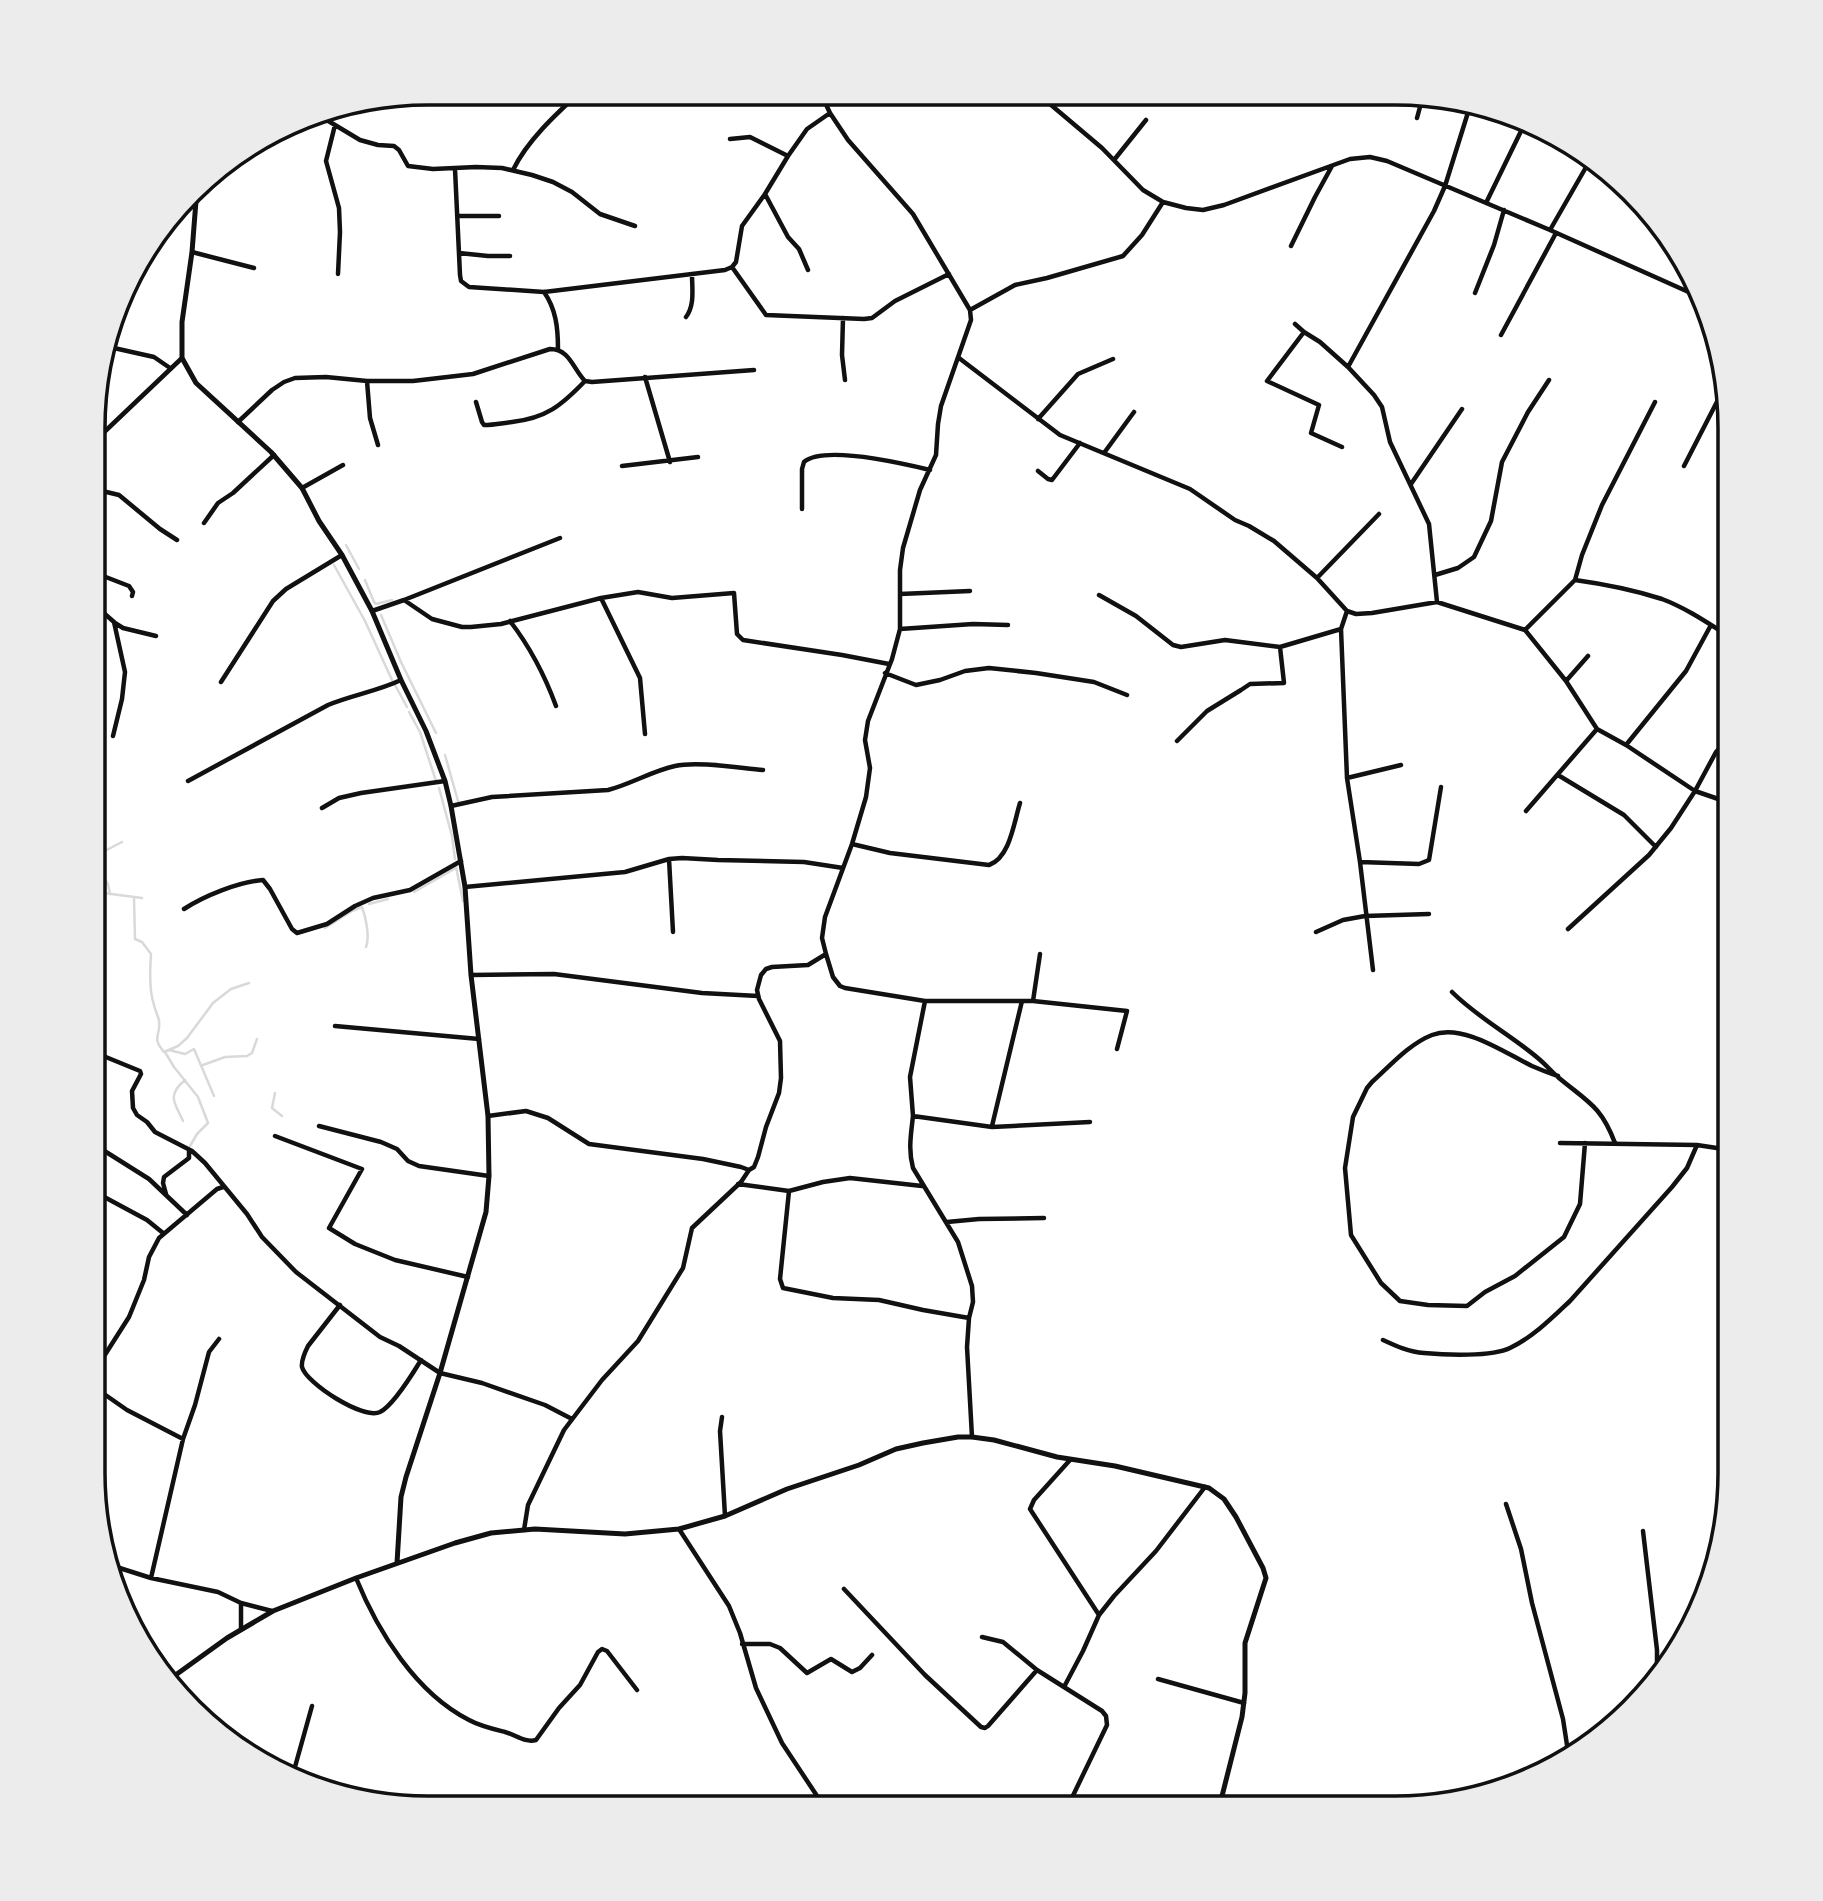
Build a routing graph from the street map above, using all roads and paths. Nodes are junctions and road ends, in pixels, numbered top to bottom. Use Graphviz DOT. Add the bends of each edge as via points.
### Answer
graph roads {
  1 [pos="566,105"];
  2 [pos="826,105"];
  3 [pos="1051,105"];
  4 [pos="1420,106"];
  5 [pos="830,113"];
  6 [pos="1468,113"];
  7 [pos="1417,118"];
  8 [pos="1146,120"];
  9 [pos="328,121"];
  10 [pos="335,125"];
  11 [pos="1521,131"];
  12 [pos="730,139"];
  13 [pos="788,156"];
  14 [pos="1114,160"];
  15 [pos="1333,166"];
  16 [pos="1586,168"];
  17 [pos="454,169"];
  18 [pos="513,170"];
  19 [pos="1445,186"];
  20 [pos="765,194"];
  21 [pos="1163,202"];
  22 [pos="196,203"];
  23 [pos="1486,203"];
  24 [pos="1504,210"];
  25 [pos="457,216"];
  26 [pos="499,216"];
  27 [pos="635,226"];
  28 [pos="1553,231"];
  29 [pos="1291,246"];
  30 [pos="192,252"];
  31 [pos="459,253"];
  32 [pos="510,256"];
  33 [pos="732,267"];
  34 [pos="254,268"];
  35 [pos="808,270"];
  36 [pos="338,274"];
  37 [pos="692,274"];
  38 [pos="949,274"];
  39 [pos="544,292"];
  40 [pos="1688,292"];
  41 [pos="1475,293"];
  42 [pos="970,310"];
  43 [pos="686,317"];
  44 [pos="843,318"];
  45 [pos="1295,324"];
  46 [pos="1304,332"];
  47 [pos="1501,335"];
  48 [pos="115,348"];
  49 [pos="558,349"];
  50 [pos="182,358"];
  51 [pos="959,358"];
  52 [pos="1113,359"];
  53 [pos="1348,367"];
  54 [pos="170,368"];
  55 [pos="754,370"];
  56 [pos="645,377"];
  57 [pos="845,380"];
  58 [pos="1549,380"];
  59 [pos="585,381"];
  60 [pos="367,382"];
  61 [pos="476,402"];
  62 [pos="1655,402"];
  63 [pos="1717,403"];
  64 [pos="1462,408"];
  65 [pos="1134,412"];
  66 [pos="1038,419"];
  67 [pos="238,422"];
  68 [pos="105,431"];
  69 [pos="1080,443"];
  70 [pos="378,445"];
  71 [pos="1342,447"];
  72 [pos="1104,453"];
  73 [pos="274,455"];
  74 [pos="698,457"];
  75 [pos="670,462"];
  76 [pos="343,465"];
  77 [pos="622,466"];
  78 [pos="1684,466"];
  79 [pos="930,470"];
  80 [pos="1038,471"];
  81 [pos="1410,485"];
  82 [pos="302,488"];
  83 [pos="105,492"];
  84 [pos="802,509"];
  85 [pos="1379,514"];
  86 [pos="204,523"];
  87 [pos="560,538"];
  88 [pos="177,540"];
  89 [pos="342,555"];
  90 [pos="1435,575"];
  91 [pos="105,577"];
  92 [pos="1317,578"];
  93 [pos="1575,580"];
  94 [pos="970,591"];
  95 [pos="900,594"];
  96 [pos="1099,595"];
  97 [pos="132,596"];
  98 [pos="601,598"];
  99 [pos="404,600"];
  100 [pos="1437,603"];
  101 [pos="372,611"];
  102 [pos="1348,611"];
  103 [pos="105,614"];
  104 [pos="510,621"];
  105 [pos="114,622"];
  106 [pos="1008,625"];
  107 [pos="1711,625"];
  108 [pos="900,629"];
  109 [pos="1341,629"];
  110 [pos="1718,629"];
  111 [pos="1525,630"];
  112 [pos="156,636"];
  113 [pos="1280,647"];
  114 [pos="1588,656"];
  115 [pos="890,664"];
  116 [pos="885,673"];
  117 [pos="401,680"];
  118 [pos="1566,681"];
  119 [pos="221,682"];
  120 [pos="1127,695"];
  121 [pos="556,706"];
  122 [pos="1597,729"];
  123 [pos="645,734"];
  124 [pos="113,736"];
  125 [pos="1177,741"];
  126 [pos="1626,745"];
  127 [pos="1718,750"];
  128 [pos="1401,765"];
  129 [pos="763,769"];
  130 [pos="1558,775"];
  131 [pos="1347,778"];
  132 [pos="188,781"];
  133 [pos="445,781"];
  134 [pos="1441,787"];
  135 [pos="1695,791"];
  136 [pos="1718,799"];
  137 [pos="1020,803"];
  138 [pos="451,806"];
  139 [pos="322,808"];
  140 [pos="1526,811"];
  141 [pos="852,844"];
  142 [pos="1656,847"];
  143 [pos="669,859"];
  144 [pos="461,861"];
  145 [pos="1360,862"];
  146 [pos="843,868"];
  147 [pos="465,887"];
  148 [pos="184,909"];
  149 [pos="1429,914"];
  150 [pos="1365,916"];
  151 [pos="1567,929"];
  152 [pos="673,932"];
  153 [pos="1316,932"];
  154 [pos="826,954"];
  155 [pos="1040,954"];
  156 [pos="1373,970"];
  157 [pos="471,975"];
  158 [pos="1452,992"];
  159 [pos="758,996"];
  160 [pos="925,1001"];
  161 [pos="1022,1001"];
  162 [pos="1033,1001"];
  163 [pos="335,1026"];
  164 [pos="479,1039"];
  165 [pos="1117,1049"];
  166 [pos="105,1056"];
  167 [pos="1558,1076"];
  168 [pos="488,1116"];
  169 [pos="913,1116"];
  170 [pos="1090,1122"];
  171 [pos="319,1126"];
  172 [pos="992,1126"];
  173 [pos="275,1136"];
  174 [pos="1560,1143"];
  175 [pos="1585,1143"];
  176 [pos="1615,1143"];
  177 [pos="1697,1145"];
  178 [pos="1718,1148"];
  179 [pos="189,1150"];
  180 [pos="105,1151"];
  181 [pos="749,1170"];
  182 [pos="489,1176"];
  183 [pos="738,1184"];
  184 [pos="923,1186"];
  185 [pos="224,1187"];
  186 [pos="789,1191"];
  187 [pos="166,1195"];
  188 [pos="105,1198"];
  189 [pos="187,1215"];
  190 [pos="1044,1218"];
  191 [pos="947,1222"];
  192 [pos="163,1233"];
  193 [pos="468,1278"];
  194 [pos="340,1305"];
  195 [pos="969,1318"];
  196 [pos="219,1339"];
  197 [pos="1383,1340"];
  198 [pos="105,1355"];
  199 [pos="421,1360"];
  200 [pos="440,1373"];
  201 [pos="105,1395"];
  202 [pos="722,1417"];
  203 [pos="572,1419"];
  204 [pos="972,1437"];
  205 [pos="183,1439"];
  206 [pos="1070,1460"];
  207 [pos="1205,1487"];
  208 [pos="1506,1504"];
  209 [pos="725,1516"];
  210 [pos="680,1529"];
  211 [pos="524,1530"];
  212 [pos="1643,1531"];
  213 [pos="397,1563"];
  214 [pos="119,1568"];
  215 [pos="151,1578"];
  216 [pos="356,1578"];
  217 [pos="844,1589"];
  218 [pos="241,1603"];
  219 [pos="273,1611"];
  220 [pos="1099,1615"];
  221 [pos="241,1629"];
  222 [pos="982,1637"];
  223 [pos="742,1644"];
  224 [pos="872,1655"];
  225 [pos="1657,1662"];
  226 [pos="1037,1670"];
  227 [pos="176,1675"];
  228 [pos="1158,1679"];
  229 [pos="1063,1687"];
  230 [pos="637,1690"];
  231 [pos="1244,1703"];
  232 [pos="312,1706"];
  233 [pos="1567,1747"];
  234 [pos="295,1767"];
  235 [pos="817,1796"];
  236 [pos="1073,1796"];
  237 [pos="1222,1796"];
  1 -- 18 [label="street" via="520,155"];
  2 -- 5 [label="street"];
  3 -- 14 [label="street"];
  4 -- 7 [label="street"];
  5 -- 13 [label="street" via="807,130"];
  5 -- 38 [label="street" via="914,214"];
  6 -- 19 [label="street"];
  8 -- 14 [label="street"];
  9 -- 10 [label="street"];
  10 -- 17 [label="street" via="360,140 394,146 413,168"];
  10 -- 36 [label="street" via="326,161 339,208"];
  11 -- 23 [label="street"];
  12 -- 13 [label="street" via="750,136"];
  13 -- 20 [label="street"];
  14 -- 21 [label="street" via="1143,190"];
  15 -- 19 [label="street" via="1370,157"];
  15 -- 21 [label="street" via="1203,210"];
  15 -- 29 [label="street"];
  16 -- 28 [label="street"];
  17 -- 18 [label="street"];
  17 -- 25 [label="street"];
  18 -- 27 [label="street" via="553,182 600,214"];
  19 -- 23 [label="street"];
  19 -- 53 [label="street"];
  20 -- 33 [label="street" via="742,226"];
  20 -- 35 [label="street"];
  21 -- 42 [label="street" via="1123,257 1015,285"];
  22 -- 30 [label="street"];
  23 -- 24 [label="street"];
  24 -- 28 [label="street"];
  24 -- 41 [label="street"];
  25 -- 26 [label="street"];
  25 -- 31 [label="street"];
  28 -- 40 [label="street"];
  28 -- 47 [label="street"];
  30 -- 34 [label="street"];
  30 -- 50 [label="street"];
  31 -- 32 [label="street"];
  31 -- 39 [label="street" via="461,281 470,287"];
  33 -- 37 [label="street"];
  33 -- 44 [label="street" via="766,315"];
  37 -- 39 [label="street"];
  37 -- 43 [label="street" via="692,302"];
  38 -- 42 [label="street"];
  38 -- 44 [label="street" via="872,318"];
  39 -- 49 [label="street" via="555,316"];
  42 -- 51 [label="street"];
  44 -- 57 [label="street"];
  45 -- 46 [label="street"];
  46 -- 53 [label="street"];
  46 -- 71 [label="street" via="1267,381 1319,405 1311,433"];
  48 -- 54 [label="street" via="154,357"];
  49 -- 59 [label="street" via="567,354"];
  49 -- 60 [label="street" via="473,374"];
  50 -- 54 [label="street"];
  50 -- 67 [label="street" via="196,383"];
  51 -- 66 [label="street"];
  51 -- 79 [label="street" via="941,406 936,456"];
  52 -- 66 [label="street" via="1079,374"];
  53 -- 81 [label="street" via="1382,407 1390,442"];
  54 -- 68 [label="street"];
  55 -- 56 [label="street"];
  56 -- 59 [label="street"];
  56 -- 75 [label="street"];
  58 -- 90 [label="street" via="1502,463 1491,521 1474,556 1458,568"];
  59 -- 61 [label="street" via="554,410 527,420 484,425"];
  60 -- 67 [label="street" via="317,377 284,382"];
  60 -- 70 [label="street"];
  62 -- 93 [label="street" via="1602,505"];
  63 -- 78 [label="street"];
  64 -- 81 [label="street"];
  65 -- 72 [label="street"];
  66 -- 69 [label="street"];
  67 -- 73 [label="street"];
  69 -- 72 [label="street"];
  69 -- 80 [label="street" via="1052,480"];
  72 -- 92 [label="street" via="1190,489 1274,541"];
  73 -- 82 [label="street"];
  73 -- 86 [label="street" via="218,503"];
  74 -- 75 [label="street"];
  75 -- 77 [label="street"];
  76 -- 82 [label="street"];
  79 -- 84 [label="street" via="855,456 815,456 804,462 802,469"];
  79 -- 95 [label="street" via="903,548"];
  81 -- 90 [label="street" via="1429,524"];
  82 -- 89 [label="street"];
  83 -- 88 [label="street" via="119,495"];
  85 -- 92 [label="street"];
  87 -- 99 [label="street"];
  89 -- 101 [label="street"];
  89 -- 119 [label="street" via="273,601"];
  90 -- 100 [label="street"];
  91 -- 97 [label="street" via="129,586"];
  92 -- 102 [label="street"];
  93 -- 107 [label="street" via="1664,600"];
  93 -- 111 [label="street"];
  94 -- 95 [label="street"];
  95 -- 108 [label="street"];
  96 -- 113 [label="street" via="1173,645 1226,640"];
  98 -- 104 [label="street"];
  98 -- 115 [label="street" via="638,592 672,597 734,593 737,634 743,640"];
  98 -- 123 [label="street" via="640,678"];
  99 -- 101 [label="street"];
  99 -- 104 [label="street" via="432,619 462,627"];
  100 -- 102 [label="street" via="1372,613"];
  100 -- 111 [label="street"];
  101 -- 117 [label="street"];
  102 -- 109 [label="street"];
  103 -- 105 [label="street"];
  104 -- 121 [label="street" via="530,649"];
  105 -- 112 [label="street"];
  105 -- 124 [label="street" via="125,672"];
  106 -- 108 [label="street"];
  107 -- 110 [label="street"];
  107 -- 126 [label="street" via="1686,671"];
  108 -- 115 [label="street"];
  109 -- 113 [label="street"];
  109 -- 131 [label="street"];
  111 -- 118 [label="street"];
  113 -- 125 [label="street" via="1284,683 1250,684 1207,711"];
  114 -- 118 [label="street"];
  115 -- 116 [label="street"];
  116 -- 120 [label="street" via="916,685 989,668 1094,682"];
  116 -- 141 [label="street" via="868,720 865,740 870,768"];
  117 -- 132 [label="street" via="328,705"];
  117 -- 133 [label="street"];
  118 -- 122 [label="street"];
  122 -- 126 [label="street"];
  122 -- 130 [label="street"];
  126 -- 135 [label="street"];
  127 -- 135 [label="street"];
  128 -- 131 [label="street"];
  129 -- 138 [label="street" via="684,765 608,790 492,797"];
  130 -- 140 [label="street"];
  130 -- 142 [label="street" via="1624,815"];
  131 -- 145 [label="street"];
  133 -- 138 [label="street"];
  133 -- 139 [label="street" via="361,793"];
  134 -- 145 [label="street" via="1429,860 1419,864"];
  135 -- 136 [label="street"];
  135 -- 142 [label="street"];
  137 -- 141 [label="street" via="1006,850 989,865"];
  138 -- 144 [label="street"];
  141 -- 146 [label="street"];
  142 -- 151 [label="street"];
  143 -- 146 [label="street" via="804,862"];
  143 -- 147 [label="street" via="625,872"];
  143 -- 152 [label="street"];
  144 -- 147 [label="street"];
  144 -- 148 [label="street" via="410,890 373,898 327,924 297,933 262,880 222,891"];
  145 -- 150 [label="street"];
  146 -- 154 [label="street" via="825,917 822,938"];
  147 -- 157 [label="street"];
  149 -- 150 [label="street"];
  150 -- 153 [label="street"];
  150 -- 156 [label="street"];
  154 -- 159 [label="street" via="808,965 766,969 758,983"];
  154 -- 160 [label="street" via="840,986"];
  155 -- 162 [label="street"];
  157 -- 159 [label="street" via="554,974"];
  157 -- 164 [label="street"];
  158 -- 167 [label="street"];
  159 -- 181 [label="street" via="780,1041 781,1078 758,1157"];
  160 -- 161 [label="street"];
  160 -- 169 [label="street" via="910,1077"];
  161 -- 162 [label="street"];
  161 -- 172 [label="street"];
  162 -- 165 [label="street" via="1127,1011"];
  163 -- 164 [label="street"];
  164 -- 168 [label="street"];
  166 -- 179 [label="street" via="140,1070 132,1090 137,1115 155,1132"];
  167 -- 175 [label="street" via="1456,1032 1431,1035 1416,1044 1372,1082 1353,1117 1345,1168 1351,1235 1381,1283 1400,1301 1467,1306 1564,1237 1580,1204"];
  167 -- 176 [label="street" via="1598,1110"];
  168 -- 181 [label="street" via="526,1111 548,1118 589,1144"];
  168 -- 182 [label="street"];
  169 -- 172 [label="street"];
  169 -- 184 [label="street" via="910,1157"];
  170 -- 172 [label="street"];
  171 -- 182 [label="street" via="381,1142 419,1166"];
  173 -- 193 [label="street" via="362,1169 330,1228 395,1260"];
  174 -- 175 [label="street"];
  175 -- 176 [label="street"];
  176 -- 177 [label="street"];
  177 -- 178 [label="street"];
  177 -- 197 [label="street" via="1672,1187 1570,1301 1526,1338 1495,1353 1474,1354 1423,1353"];
  179 -- 185 [label="street"];
  179 -- 187 [label="street" via="189,1158 164,1177"];
  180 -- 187 [label="street"];
  181 -- 183 [label="street"];
  182 -- 193 [label="street" via="486,1212"];
  183 -- 186 [label="street"];
  183 -- 203 [label="street" via="692,1228 682,1268 635,1346"];
  184 -- 186 [label="street" via="850,1178"];
  184 -- 191 [label="street"];
  185 -- 189 [label="street"];
  185 -- 194 [label="street" via="277,1253"];
  186 -- 195 [label="street" via="780,1279 783,1288 832,1298 880,1300"];
  187 -- 189 [label="street"];
  188 -- 192 [label="street"];
  189 -- 192 [label="street"];
  190 -- 191 [label="street"];
  191 -- 195 [label="street" via="970,1275"];
  192 -- 198 [label="street" via="149,1256 129,1317"];
  193 -- 200 [label="street"];
  194 -- 199 [label="street" via="380,1337"];
  194 -- 199 [label="street" via="308,1346 302,1367 342,1402 358,1410 380,1412"];
  195 -- 204 [label="street"];
  196 -- 205 [label="street" via="209,1352"];
  199 -- 200 [label="street"];
  200 -- 203 [label="street" via="482,1383"];
  200 -- 213 [label="street" via="401,1497"];
  201 -- 205 [label="street"];
  202 -- 209 [label="street"];
  203 -- 211 [label="street" via="528,1505"];
  204 -- 206 [label="street"];
  204 -- 209 [label="street" via="896,1449"];
  205 -- 215 [label="street"];
  206 -- 207 [label="street"];
  206 -- 220 [label="street" via="1030,1509"];
  207 -- 220 [label="street" via="1165,1541"];
  207 -- 231 [label="street" via="1224,1499 1236,1517 1265,1578 1245,1643"];
  208 -- 233 [label="street" via="1521,1549"];
  209 -- 210 [label="street"];
  210 -- 211 [label="street" via="625,1534"];
  210 -- 223 [label="street" via="729,1606"];
  211 -- 213 [label="street" via="480,1536"];
  212 -- 225 [label="street"];
  213 -- 216 [label="street"];
  214 -- 215 [label="street"];
  215 -- 218 [label="street" via="218,1592"];
  216 -- 219 [label="street"];
  216 -- 230 [label="street" via="397,1653 430,1694 477,1724 536,1740 602,1649"];
  217 -- 226 [label="street" via="981,1727 988,1726"];
  218 -- 219 [label="street"];
  218 -- 221 [label="street"];
  219 -- 221 [label="street"];
  220 -- 229 [label="street"];
  221 -- 227 [label="street"];
  222 -- 226 [label="street" via="1003,1642"];
  223 -- 224 [label="street" via="775,1646 807,1674 831,1659 852,1672"];
  223 -- 235 [label="street" via="756,1688 782,1743"];
  226 -- 229 [label="street"];
  228 -- 231 [label="street"];
  229 -- 236 [label="street" via="1102,1711 1107,1722"];
  231 -- 237 [label="street"];
  232 -- 234 [label="street"];
}
